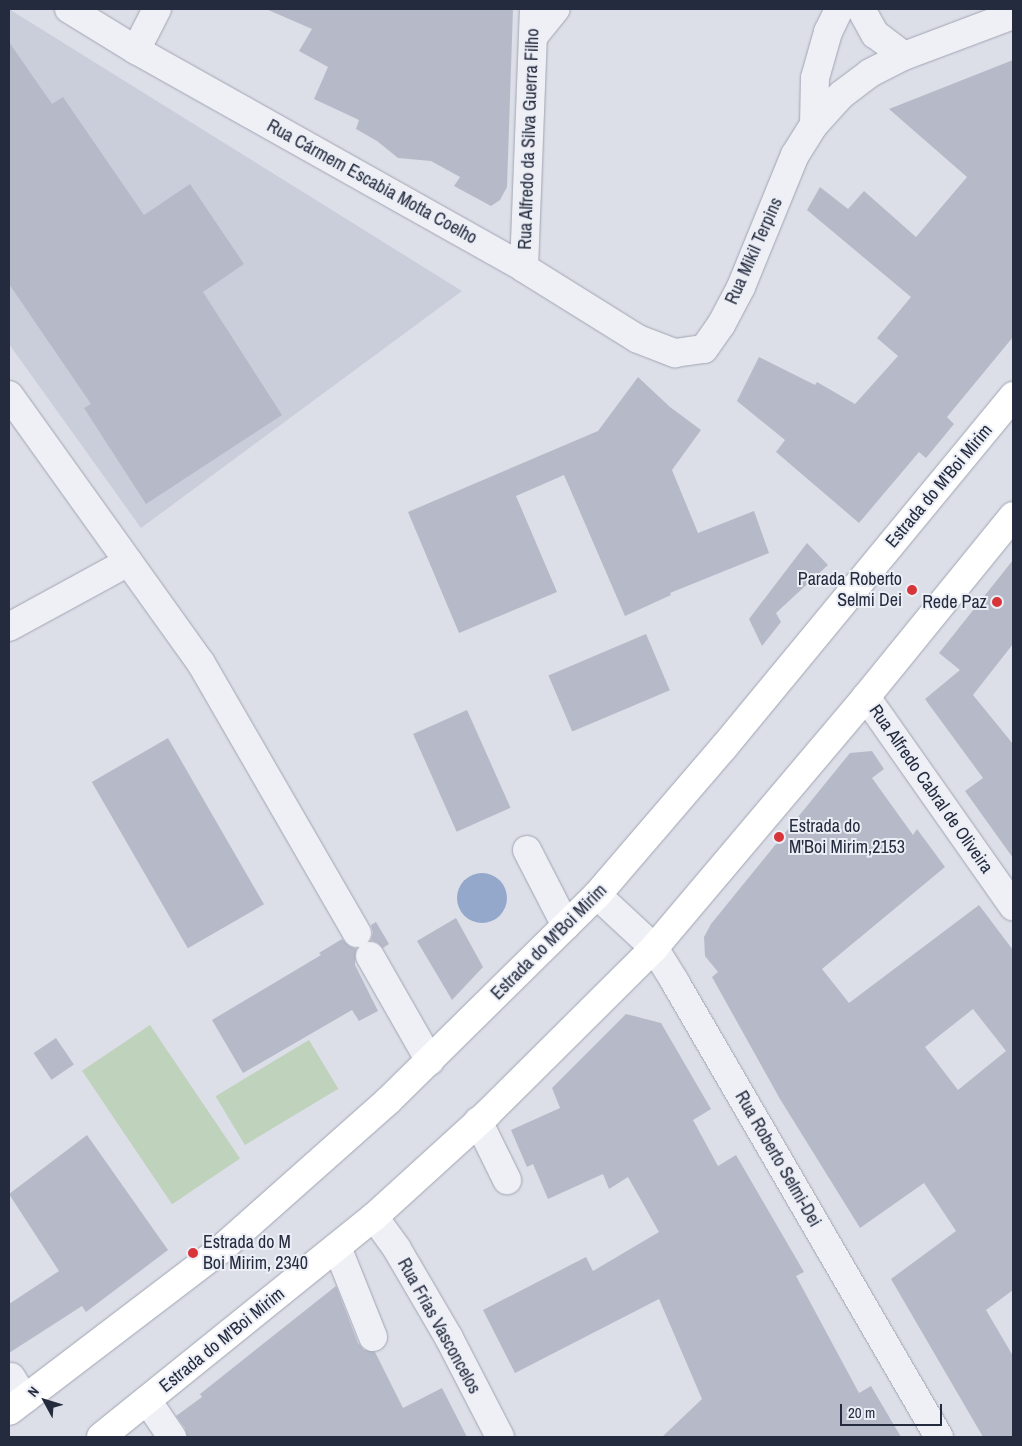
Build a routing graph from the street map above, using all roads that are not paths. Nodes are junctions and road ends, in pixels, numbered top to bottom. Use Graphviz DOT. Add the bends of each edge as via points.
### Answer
graph roads {
  1 [pos="69,9"];
  2 [pos="157,9"];
  3 [pos="534,9"];
  4 [pos="556,9"];
  5 [pos="839,9"];
  6 [pos="861,9"];
  7 [pos="971,9"];
  8 [pos="1013,16"];
  9 [pos="959,36"];
  10 [pos="533,38"];
  11 [pos="136,50"];
  12 [pos="904,56"];
  13 [pos="814,125"];
  14 [pos="524,268"];
  15 [pos="675,353"];
  16 [pos="9,395"];
  17 [pos="1013,396"];
  18 [pos="1013,516"];
  19 [pos="128,562"];
  20 [pos="9,627"];
  21 [pos="866,697"];
  22 [pos="527,850"];
  23 [pos="597,896"];
  24 [pos="1013,906"];
  25 [pos="566,926"];
  26 [pos="654,948"];
  27 [pos="430,1061"];
  28 [pos="478,1122"];
  29 [pos="507,1180"];
  30 [pos="374,1217"];
  31 [pos="337,1247"];
  32 [pos="373,1337"];
  33 [pos="11,1377"];
  34 [pos="147,1400"];
  35 [pos="17,1405"];
  36 [pos="101,1437"];
  37 [pos="172,1437"];
  38 [pos="500,1437"];
  39 [pos="939,1437"];
  1 -- 11 [label="street, Rua Cármem Escabia Motta Coelho"];
  2 -- 11 [label="street"];
  3 -- 10 [label="street, Rua Alfredo da Silva Guerra Filho"];
  4 -- 10 [label="street"];
  5 -- 13 [label="street" via="828,32 815,78"];
  6 -- 12 [label="street" via="875,34"];
  7 -- 9 [label="street"];
  8 -- 9 [label="street"];
  9 -- 12 [label="street"];
  10 -- 14 [label="street, Rua Alfredo da Silva Guerra Filho"];
  11 -- 14 [label="street, Rua Cármem Escabia Motta Coelho"];
  12 -- 13 [label="street, Rua Mikil Terpins" via="870,73 841,94"];
  13 -- 15 [label="street, Rua Mikil Terpins" via="795,155 741,287 721,325 704,349"];
  14 -- 15 [label="street, Rua Cármem Escabia Motta Coelho" via="638,340"];
  16 -- 19 [label="street"];
  17 -- 23 [label="main road, Estrada do M'Boi Mirim"];
  18 -- 21 [label="main road, Estrada do M'Boi Mirim"];
  19 -- 20 [label="street"];
  19 -- 27 [label="street" via="210,677"];
  21 -- 24 [label="street, Rua Alfredo Cabral de Oliveira"];
  21 -- 26 [label="main road, Estrada do M'Boi Mirim"];
  22 -- 25 [label="street"];
  23 -- 25 [label="main road, Estrada do M'Boi Mirim"];
  23 -- 26 [label="street, Rua Roberto Selmi-Dei"];
  25 -- 27 [label="main road, Estrada do M'Boi Mirim"];
  26 -- 28 [label="main road, Estrada do M'Boi Mirim"];
  26 -- 39 [label="street, Rua Roberto Selmi-Dei"];
  27 -- 35 [label="main road, Estrada do M'Boi Mirim" via="220,1250"];
  28 -- 29 [label="street"];
  28 -- 30 [label="main road, Estrada do M'Boi Mirim"];
  30 -- 31 [label="main road, Estrada do M'Boi Mirim"];
  30 -- 38 [label="street, Rua Frias Vasconcelos" via="397,1249 448,1338"];
  31 -- 32 [label="street"];
  31 -- 34 [label="main road, Estrada do M'Boi Mirim"];
  33 -- 35 [label="street"];
  34 -- 36 [label="main road, Estrada do M'Boi Mirim"];
  34 -- 37 [label="street"];
}
